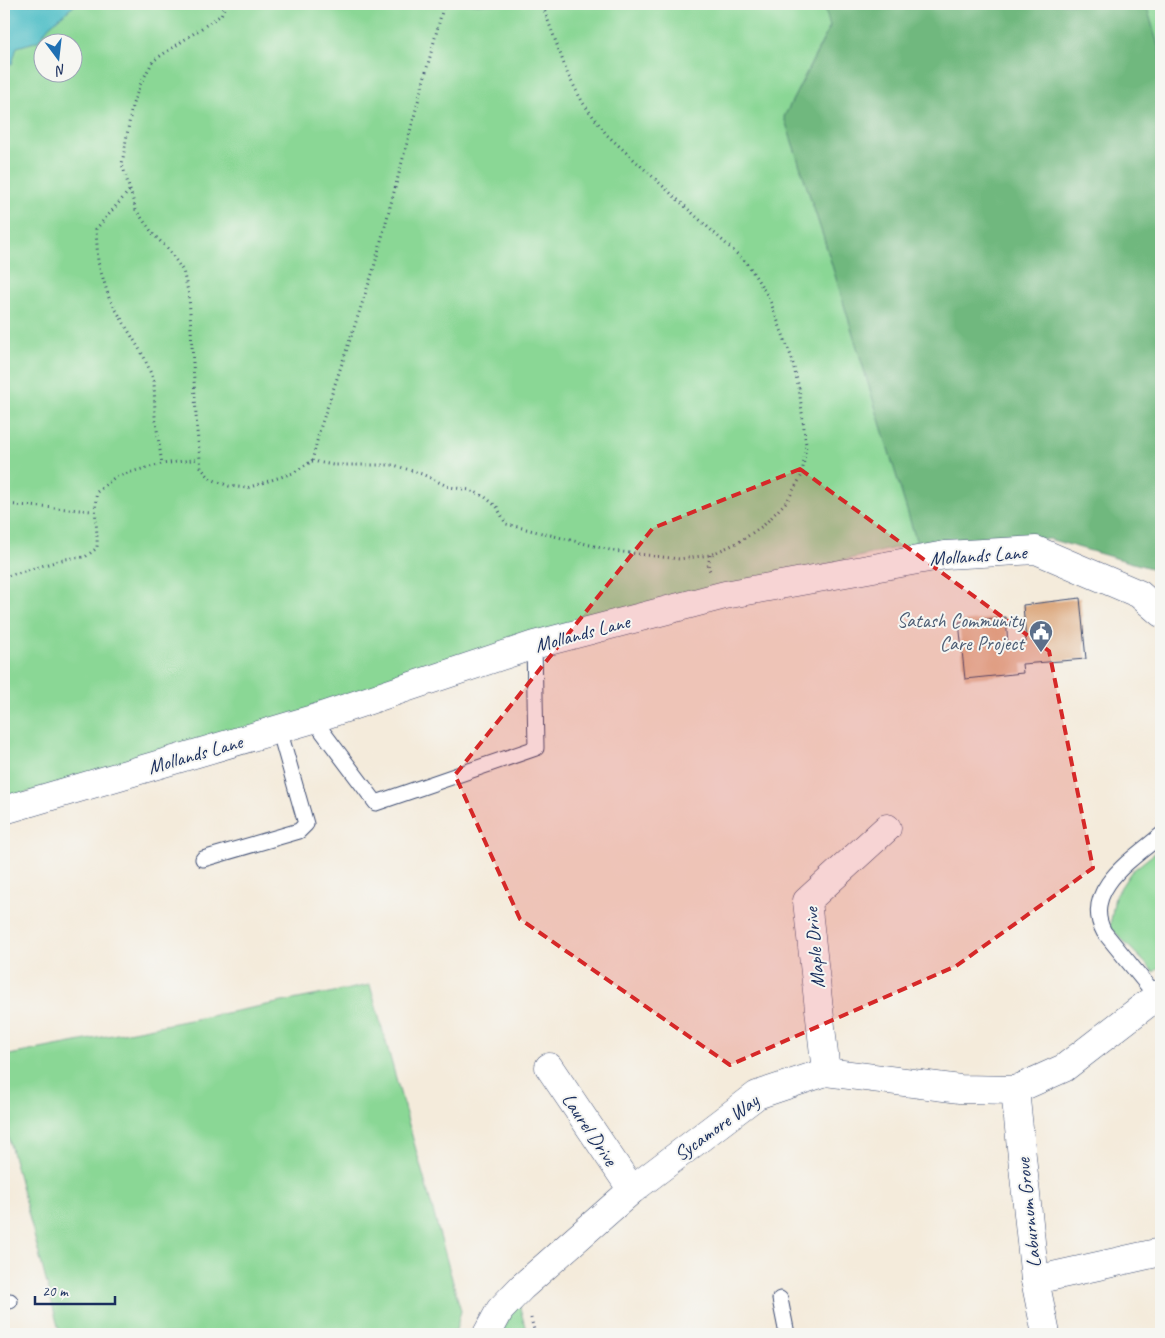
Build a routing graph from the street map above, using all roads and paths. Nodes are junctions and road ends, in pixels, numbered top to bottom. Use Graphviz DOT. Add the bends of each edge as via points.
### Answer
graph roads {
  1 [pos="226,4"];
  2 [pos="444,4"];
  3 [pos="542,4"];
  4 [pos="129,191"];
  5 [pos="199,459"];
  6 [pos="312,461"];
  7 [pos="162,464"];
  8 [pos="4,491"];
  9 [pos="4,504"];
  10 [pos="93,511"];
  11 [pos="4,577"];
  12 [pos="1157,603"];
  13 [pos="534,645"];
  14 [pos="313,719"];
  15 [pos="279,729"];
  16 [pos="4,810"];
  17 [pos="887,828"];
  18 [pos="1161,835"];
  19 [pos="203,859"];
  20 [pos="1159,995"];
  21 [pos="549,1067"];
  22 [pos="826,1072"];
  23 [pos="1015,1090"];
  24 [pos="632,1190"];
  25 [pos="1161,1252"];
  26 [pos="1035,1280"];
  27 [pos="780,1299"];
  28 [pos="487,1334"];
  29 [pos="787,1334"];
  30 [pos="1046,1334"];
  1 -- 4 [label="path" via="221,15 153,61 140,85 132,106 122,164"];
  2 -- 6 [label="path" via="373,270"];
  3 -- 6 [label="path" via="568,75 606,135 746,263 769,298 791,356 799,388 806,445 802,475 787,501 764,525 739,542 710,555 679,559 614,551 506,524 497,507 485,497 470,490 449,487 394,465 333,465"];
  4 -- 5 [label="path" via="136,210 183,271 189,295"];
  4 -- 7 [label="path" via="96,229 98,262 109,298 144,357 154,381"];
  5 -- 6 [label="path" via="201,468 211,479 247,488 293,473"];
  5 -- 7 [label="path"];
  7 -- 10 [label="path" via="115,478 97,492"];
  8 -- 9 [label="path"];
  9 -- 10 [label="path"];
  10 -- 11 [label="path" via="98,529 97,548 85,556"];
  12 -- 13 [label="street, Mollands Lane" via="1036,550 945,555 725,595"];
  13 -- 14 [label="street, Mollands Lane"];
  13 -- 14 [label="lane" via="536,748 376,803"];
  14 -- 15 [label="street, Mollands Lane"];
  15 -- 16 [label="street, Mollands Lane"];
  15 -- 19 [label="lane" via="306,824 298,831"];
  17 -- 22 [label="street, Maple Drive" via="807,901"];
  18 -- 20 [label="lane" via="1110,879 1099,911 1099,924 1104,932"];
  20 -- 23 [label="street, Sycamore Way" via="1064,1068"];
  21 -- 24 [label="street, Laurel Drive"];
  22 -- 23 [label="street, Sycamore Way" via="960,1089"];
  22 -- 24 [label="street, Sycamore Way" via="757,1095"];
  23 -- 26 [label="street, Laburnum Grove"];
  24 -- 28 [label="street, Sycamore Way" via="522,1287 500,1310"];
  25 -- 26 [label="street"];
  26 -- 30 [label="street, Laburnum Grove"];
  27 -- 29 [label="lane"];
}
